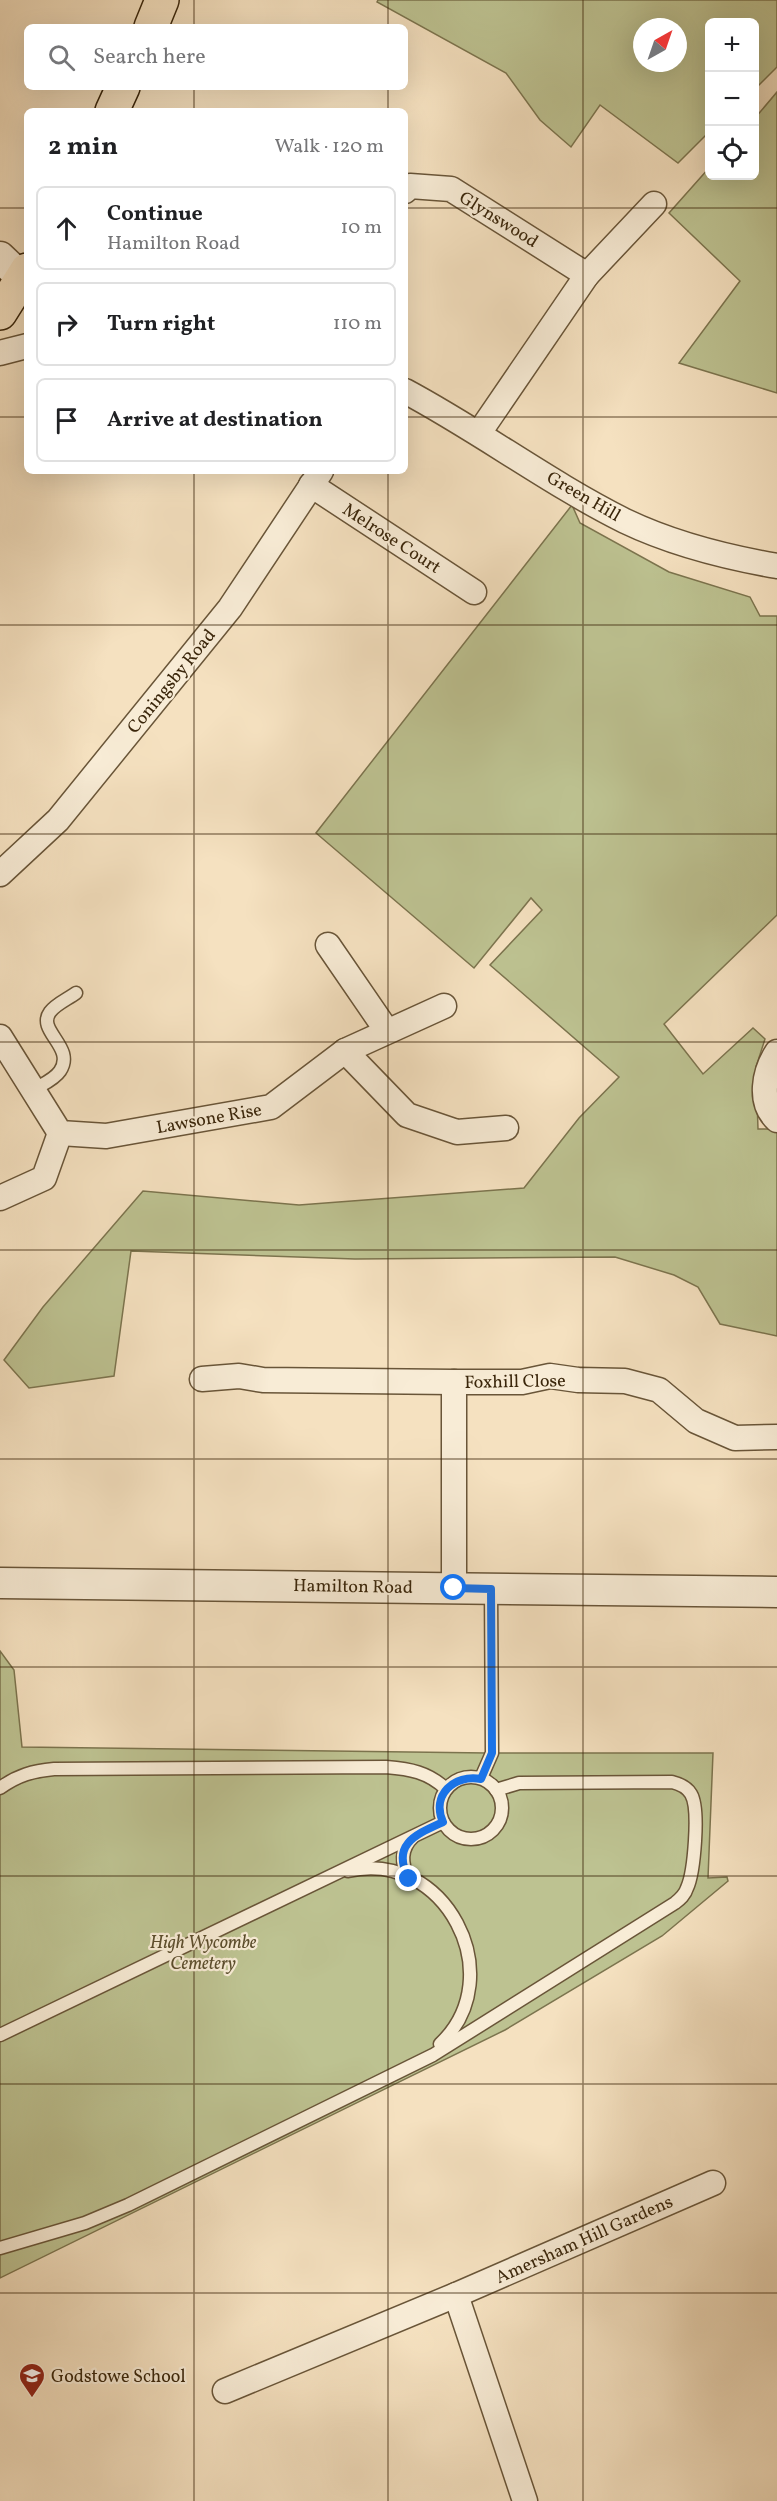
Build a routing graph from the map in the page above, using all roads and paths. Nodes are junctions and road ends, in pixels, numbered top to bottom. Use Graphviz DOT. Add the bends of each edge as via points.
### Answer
graph roads {
  1 [pos="162,0"];
  2 [pos="152,24"];
  3 [pos="122,90"];
  4 [pos="113,108"];
  5 [pos="408,188"];
  6 [pos="654,204"];
  7 [pos="19,273"];
  8 [pos="587,275"];
  9 [pos="0,313"];
  10 [pos="24,347"];
  11 [pos="0,352"];
  12 [pos="408,393"];
  13 [pos="479,433"];
  14 [pos="316,478"];
  15 [pos="777,566"];
  16 [pos="474,592"];
  17 [pos="0,874"];
  18 [pos="328,945"];
  19 [pos="76,993"];
  20 [pos="444,1006"];
  21 [pos="387,1031"];
  22 [pos="0,1037"];
  23 [pos="345,1051"];
  24 [pos="777,1052"];
  25 [pos="33,1090"];
  26 [pos="777,1120"];
  27 [pos="506,1128"];
  28 [pos="60,1133"];
  29 [pos="0,1198"];
  30 [pos="202,1379"];
  31 [pos="454,1382"];
  32 [pos="777,1437"];
  33 [pos="0,1583"];
  34 [pos="454,1588"];
  35 [pos="491,1589"];
  36 [pos="777,1592"];
  37 [pos="481,1779"];
  38 [pos="0,1788"];
  39 [pos="446,1789"];
  40 [pos="496,1790"];
  41 [pos="443,1822"];
  42 [pos="414,1836"];
  43 [pos="333,1875"];
  44 [pos="409,1879"];
  45 [pos="464,2009"];
  46 [pos="484,2024"];
  47 [pos="0,2035"];
  48 [pos="425,2059"];
  49 [pos="713,2183"];
  50 [pos="0,2248"];
  51 [pos="456,2295"];
  52 [pos="225,2391"];
  53 [pos="525,2501"];
  1 -- 2 [label="main road"];
  3 -- 4 [label="main road"];
  5 -- 8 [label="street, Glynswood" via="451,189"];
  6 -- 8 [label="street"];
  7 -- 9 [label="main road"];
  8 -- 13 [label="street"];
  10 -- 11 [label="street"];
  12 -- 13 [label="street, Green Hill"];
  13 -- 15 [label="street, Green Hill" via="625,521 731,558"];
  14 -- 16 [label="street, Melrose Court"];
  14 -- 17 [label="street, Coningsby Road" via="230,608 58,820"];
  18 -- 21 [label="street"];
  19 -- 25 [label="lane" via="51,1010 46,1019 63,1050 64,1062 59,1072"];
  20 -- 21 [label="street, Lawsone Rise"];
  21 -- 23 [label="street, Lawsone Rise"];
  22 -- 25 [label="street"];
  23 -- 27 [label="street" via="407,1115 457,1132"];
  23 -- 28 [label="street, Lawsone Rise" via="271,1107 106,1136"];
  24 -- 26 [label="street" via="768,1070 765,1093 767,1105"];
  25 -- 28 [label="street"];
  28 -- 29 [label="street" via="44,1178"];
  30 -- 31 [label="street, Foxhill Close" via="239,1376 263,1380"];
  31 -- 32 [label="street, Foxhill Close" via="522,1382 550,1376 625,1381 659,1390 696,1421 735,1438"];
  31 -- 34 [label="street, Foxhill Close"];
  33 -- 34 [label="street, Hamilton Road"];
  34 -- 35 [label="street, Hamilton Road"];
  35 -- 36 [label="street, Hamilton Road"];
  35 -- 37 [label="lane" via="492,1753"];
  37 -- 39 [label="lane" via="461,1778"];
  37 -- 40 [label="lane"];
  38 -- 39 [label="lane" via="26,1773 54,1769 386,1767 421,1772"];
  39 -- 41 [label="lane" via="440,1808"];
  40 -- 41 [label="lane" via="502,1808 489,1834 461,1838"];
  40 -- 46 [label="lane" via="519,1783 672,1782 686,1788 694,1802 694,1849 687,1888 675,1903"];
  41 -- 42 [label="lane"];
  42 -- 43 [label="lane"];
  42 -- 44 [label="lane" via="402,1860"];
  43 -- 44 [label="lane" via="359,1869 393,1872"];
  43 -- 47 [label="lane"];
  44 -- 45 [label="lane" via="424,1886 449,1908 465,1938 471,1971"];
  45 -- 46 [label="lane" via="471,2021"];
  45 -- 48 [label="lane" via="450,2035"];
  46 -- 48 [label="lane"];
  48 -- 50 [label="lane" via="128,2205 75,2227"];
  49 -- 51 [label="street, Amersham Hill Gardens"];
  51 -- 52 [label="street, Amersham Hill Gardens"];
  51 -- 53 [label="street"];
}
